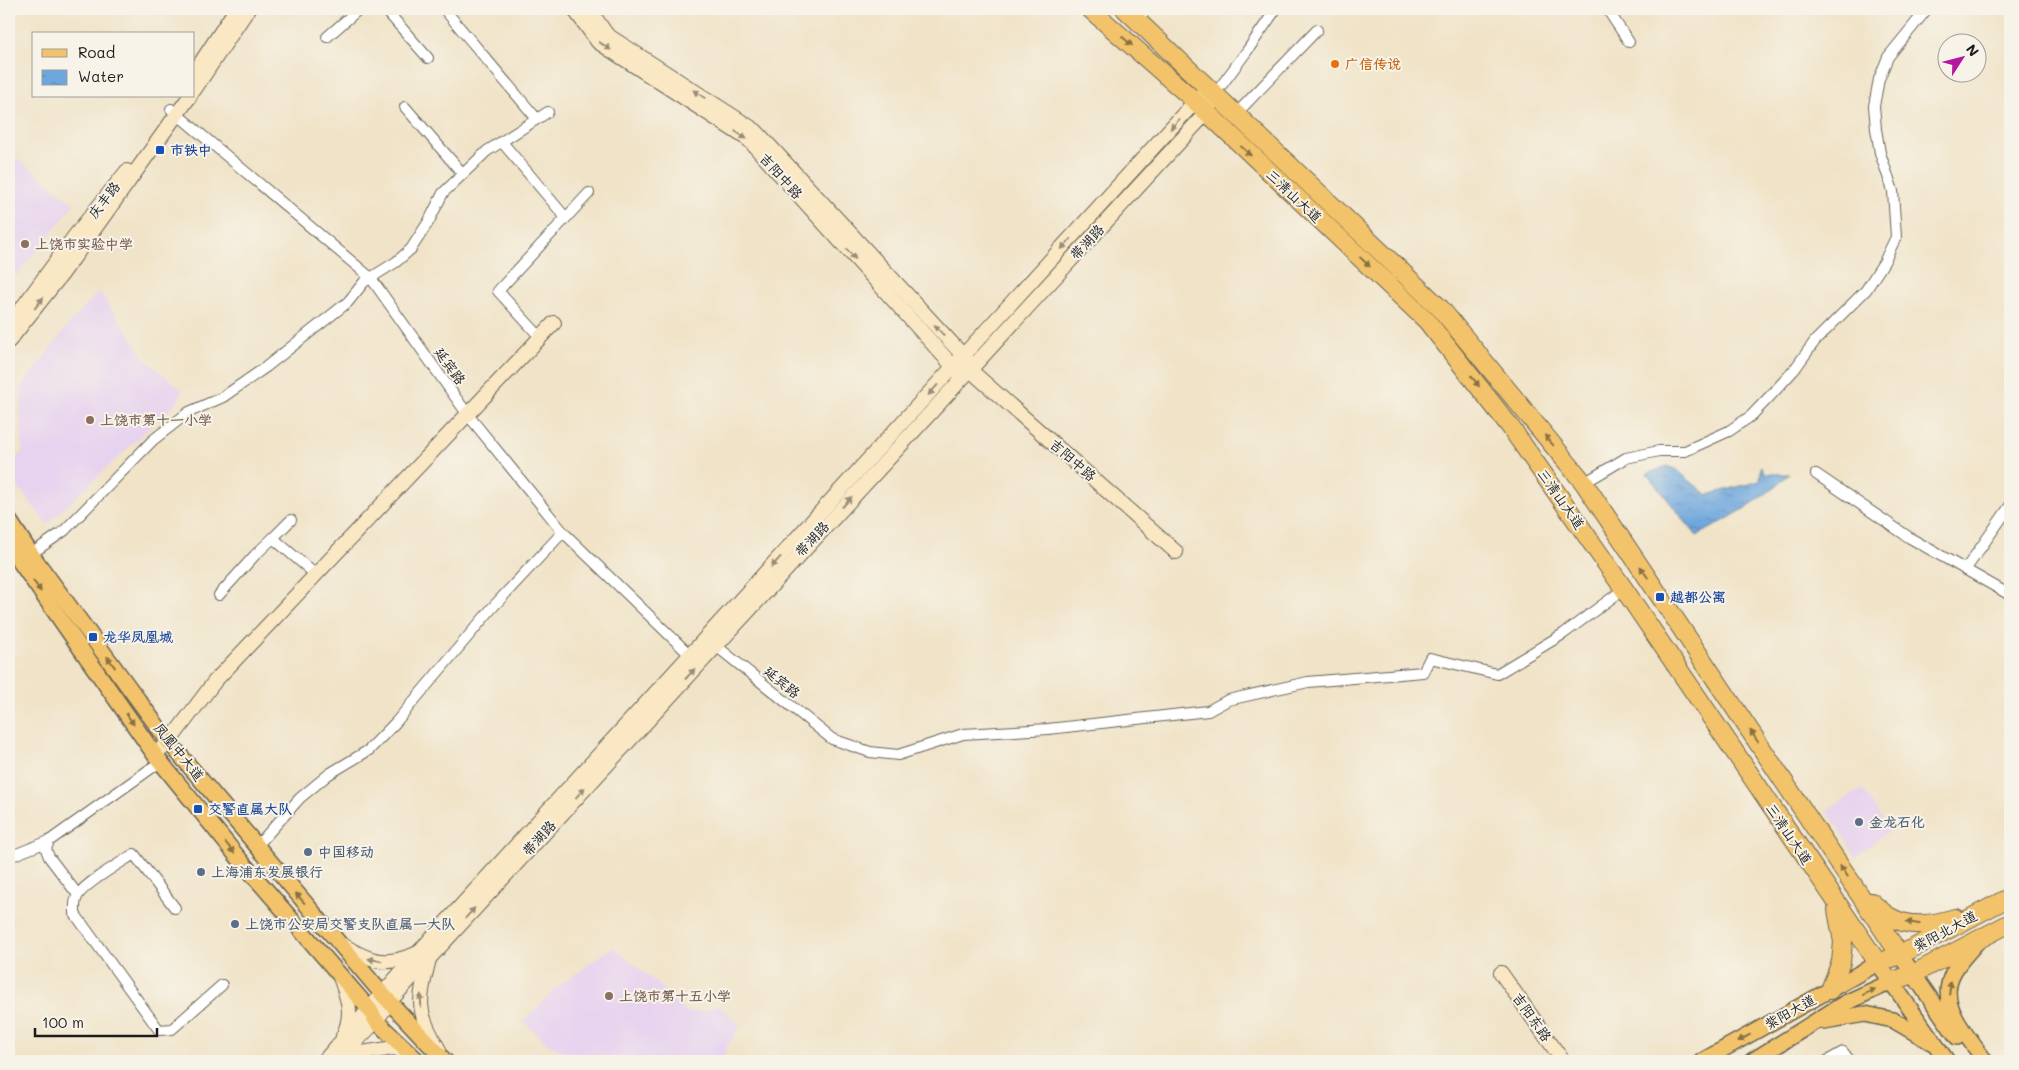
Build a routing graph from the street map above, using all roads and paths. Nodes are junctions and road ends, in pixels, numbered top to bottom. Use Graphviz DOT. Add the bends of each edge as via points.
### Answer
graph roads {
  1 [pos="236,9"];
  2 [pos="248,9"];
  3 [pos="359,9"];
  4 [pos="385,9"];
  5 [pos="444,9"];
  6 [pos="574,9"];
  7 [pos="589,9"];
  8 [pos="1090,9"];
  9 [pos="1125,9"];
  10 [pos="1276,9"];
  11 [pos="1607,9"];
  12 [pos="1927,9"];
  13 [pos="1142,15"];
  14 [pos="1317,30"];
  15 [pos="327,37"];
  16 [pos="1629,42"];
  17 [pos="428,58"];
  18 [pos="195,71"];
  19 [pos="195,88"];
  20 [pos="1211,91"];
  21 [pos="178,98"];
  22 [pos="188,98"];
  23 [pos="1200,107"];
  24 [pos="404,108"];
  25 [pos="174,112"];
  26 [pos="548,112"];
  27 [pos="1236,114"];
  28 [pos="537,120"];
  29 [pos="502,142"];
  30 [pos="463,174"];
  31 [pos="589,193"];
  32 [pos="566,218"];
  33 [pos="371,278"];
  34 [pos="554,323"];
  35 [pos="9,326"];
  36 [pos="541,338"];
  37 [pos="9,341"];
  38 [pos="964,367"];
  39 [pos="468,415"];
  40 [pos="1816,474"];
  41 [pos="1584,483"];
  42 [pos="2010,506"];
  43 [pos="9,520"];
  44 [pos="291,520"];
  45 [pos="563,532"];
  46 [pos="273,538"];
  47 [pos="9,546"];
  48 [pos="1176,552"];
  49 [pos="31,554"];
  50 [pos="1965,570"];
  51 [pos="316,575"];
  52 [pos="1624,589"];
  53 [pos="219,595"];
  54 [pos="2010,595"];
  55 [pos="715,645"];
  56 [pos="691,656"];
  57 [pos="169,742"];
  58 [pos="157,758"];
  59 [pos="49,841"];
  60 [pos="256,846"];
  61 [pos="9,857"];
  62 [pos="1858,892"];
  63 [pos="78,895"];
  64 [pos="1836,902"];
  65 [pos="1992,906"];
  66 [pos="175,908"];
  67 [pos="1998,929"];
  68 [pos="337,940"];
  69 [pos="1900,955"];
  70 [pos="423,956"];
  71 [pos="1878,963"];
  72 [pos="1501,973"];
  73 [pos="1912,974"];
  74 [pos="340,977"];
  75 [pos="1891,982"];
  76 [pos="222,985"];
  77 [pos="1833,988"];
  78 [pos="386,998"];
  79 [pos="1845,1004"];
  80 [pos="373,1015"];
  81 [pos="1812,1024"];
  82 [pos="1937,1046"];
  83 [pos="339,1054"];
  84 [pos="415,1057"];
  85 [pos="324,1061"];
  86 [pos="445,1061"];
  87 [pos="1563,1061"];
  88 [pos="1702,1061"];
  89 [pos="1752,1061"];
  90 [pos="1827,1061"];
  91 [pos="1850,1061"];
  92 [pos="1947,1061"];
  93 [pos="1974,1061"];
  94 [pos="1984,1061"];
  1 -- 18 [label="main road"];
  2 -- 19 [label="main road"];
  3 -- 15 [label="street"];
  4 -- 17 [label="street"];
  5 -- 28 [label="street"];
  6 -- 38 [label="main road, 吉阳中路, one-way" via="598,42 749,140"];
  38 -- 7 [label="main road, 吉阳中路, one-way" via="756,131 607,35"];
  8 -- 23 [label="highway, 三清山大道, one-way"];
  9 -- 13 [label="highway, 三清山大道"];
  10 -- 20 [label="street, 带湖路" via="1247,52"];
  11 -- 16 [label="street"];
  12 -- 41 [label="street" via="1888,57 1879,79 1874,106 1880,153 1893,191 1896,237 1866,290 1815,341 1794,370 1751,416 1729,431 1686,451 1659,451 1626,458"];
  13 -- 20 [label="highway, 三清山大道"];
  14 -- 27 [label="street"];
  20 -- 23 [label="main road, 带湖路"];
  20 -- 27 [label="highway, 三清山大道"];
  21 -- 25 [label="main road, 庆丰路"];
  22 -- 25 [label="main road"];
  23 -- 38 [label="main road, 带湖路"];
  23 -- 52 [label="highway, 三清山大道, one-way" via="1427,321 1509,425"];
  24 -- 30 [label="street"];
  25 -- 33 [label="street, 延宾路"];
  25 -- 35 [label="main road, 庆丰路"];
  37 -- 25 [label="main road, one-way" via="62,274"];
  26 -- 28 [label="street"];
  41 -- 27 [label="highway, 三清山大道, one-way" via="1441,309"];
  28 -- 29 [label="street"];
  29 -- 30 [label="street" via="486,151"];
  29 -- 32 [label="street"];
  30 -- 33 [label="street" via="443,193 411,249"];
  31 -- 32 [label="street"];
  32 -- 36 [label="street" via="498,291"];
  33 -- 39 [label="street, 延宾路"];
  33 -- 49 [label="street" via="348,302 266,367 223,398 189,412 153,440 64,531"];
  34 -- 36 [label="main road"];
  36 -- 39 [label="main road"];
  38 -- 48 [label="main road, 吉阳中路"];
  55 -- 38 [label="main road, 带湖路, one-way"];
  38 -- 56 [label="main road, 带湖路, one-way"];
  39 -- 45 [label="street, 延宾路"];
  39 -- 51 [label="main road"];
  40 -- 50 [label="street" via="1910,538"];
  62 -- 41 [label="highway, 三清山大道, one-way"];
  42 -- 50 [label="street"];
  43 -- 49 [label="main road, 凤凰中大道"];
  44 -- 46 [label="street"];
  45 -- 56 [label="street, 延宾路"];
  45 -- 60 [label="street" via="492,608 369,750 329,774 300,798"];
  46 -- 51 [label="street"];
  46 -- 53 [label="street"];
  47 -- 58 [label="main road, 凤凰中大道, one-way"];
  57 -- 49 [label="main road, 凤凰中大道, one-way"];
  50 -- 54 [label="street"];
  51 -- 57 [label="main road" via="215,681"];
  52 -- 55 [label="street, 延宾路" via="1563,634 1497,674 1430,658 1423,672 1308,682 1228,700 1208,711 1048,729 963,734 898,755 870,752 832,739"];
  52 -- 64 [label="highway, 三清山大道"];
  70 -- 55 [label="main road, 带湖路, one-way"];
  56 -- 70 [label="main road, 带湖路"];
  57 -- 58 [label="main road"];
  57 -- 60 [label="main road, 凤凰中大道"];
  58 -- 59 [label="street"];
  58 -- 74 [label="main road, 凤凰中大道, one-way"];
  59 -- 61 [label="street"];
  59 -- 63 [label="street" via="46,849 49,857"];
  68 -- 60 [label="main road, 凤凰中大道, one-way"];
  65 -- 62 [label="highway, one-way" via="1932,924 1915,924 1890,917"];
  62 -- 69 [label="highway, 三清山大道"];
  63 -- 66 [label="street" via="134,854"];
  63 -- 76 [label="street" via="75,914 159,1030 172,1029"];
  64 -- 71 [label="highway, 三清山大道"];
  64 -- 77 [label="highway" via="1843,942"];
  65 -- 67 [label="highway"];
  65 -- 69 [label="highway, 紫阳北大道"];
  67 -- 73 [label="highway, 紫阳北大道"];
  94 -- 67 [label="main road, one-way" via="1949,1004 1949,984 1960,962"];
  70 -- 68 [label="main road, one-way" via="381,962 364,958"];
  68 -- 78 [label="main road, 凤凰中大道"];
  69 -- 71 [label="highway, 紫阳北大道"];
  69 -- 73 [label="main road, 三清山大道"];
  70 -- 78 [label="main road, 带湖路"];
  86 -- 70 [label="main road, one-way" via="425,1024 419,1001"];
  71 -- 75 [label="main road, 三清山大道"];
  71 -- 77 [label="main road, 紫阳大道"];
  72 -- 87 [label="main road, 吉阳东路"];
  73 -- 75 [label="highway, 紫阳北大道"];
  73 -- 93 [label="main road, 三清山大道"];
  74 -- 80 [label="main road, 凤凰中大道"];
  74 -- 83 [label="main road" via="350,1004 348,1027"];
  79 -- 75 [label="main road, 紫阳大道, one-way"];
  75 -- 82 [label="main road, 三清山大道"];
  77 -- 79 [label="main road" via="1844,993"];
  77 -- 88 [label="main road, 紫阳大道, one-way"];
  78 -- 80 [label="main road, 带湖路"];
  78 -- 86 [label="main road, 凤凰中大道"];
  79 -- 81 [label="main road, 紫阳大道"];
  80 -- 83 [label="main road, 带湖路"];
  80 -- 84 [label="main road, 凤凰中大道"];
  81 -- 82 [label="main road" via="1863,1014 1893,1020"];
  81 -- 89 [label="main road, 紫阳大道"];
  82 -- 92 [label="main road, 三清山大道"];
  83 -- 84 [label="main road" via="394,1048"];
  83 -- 85 [label="main road, 带湖路"];
  90 -- 91 [label="street" via="1843,1052"];
}
